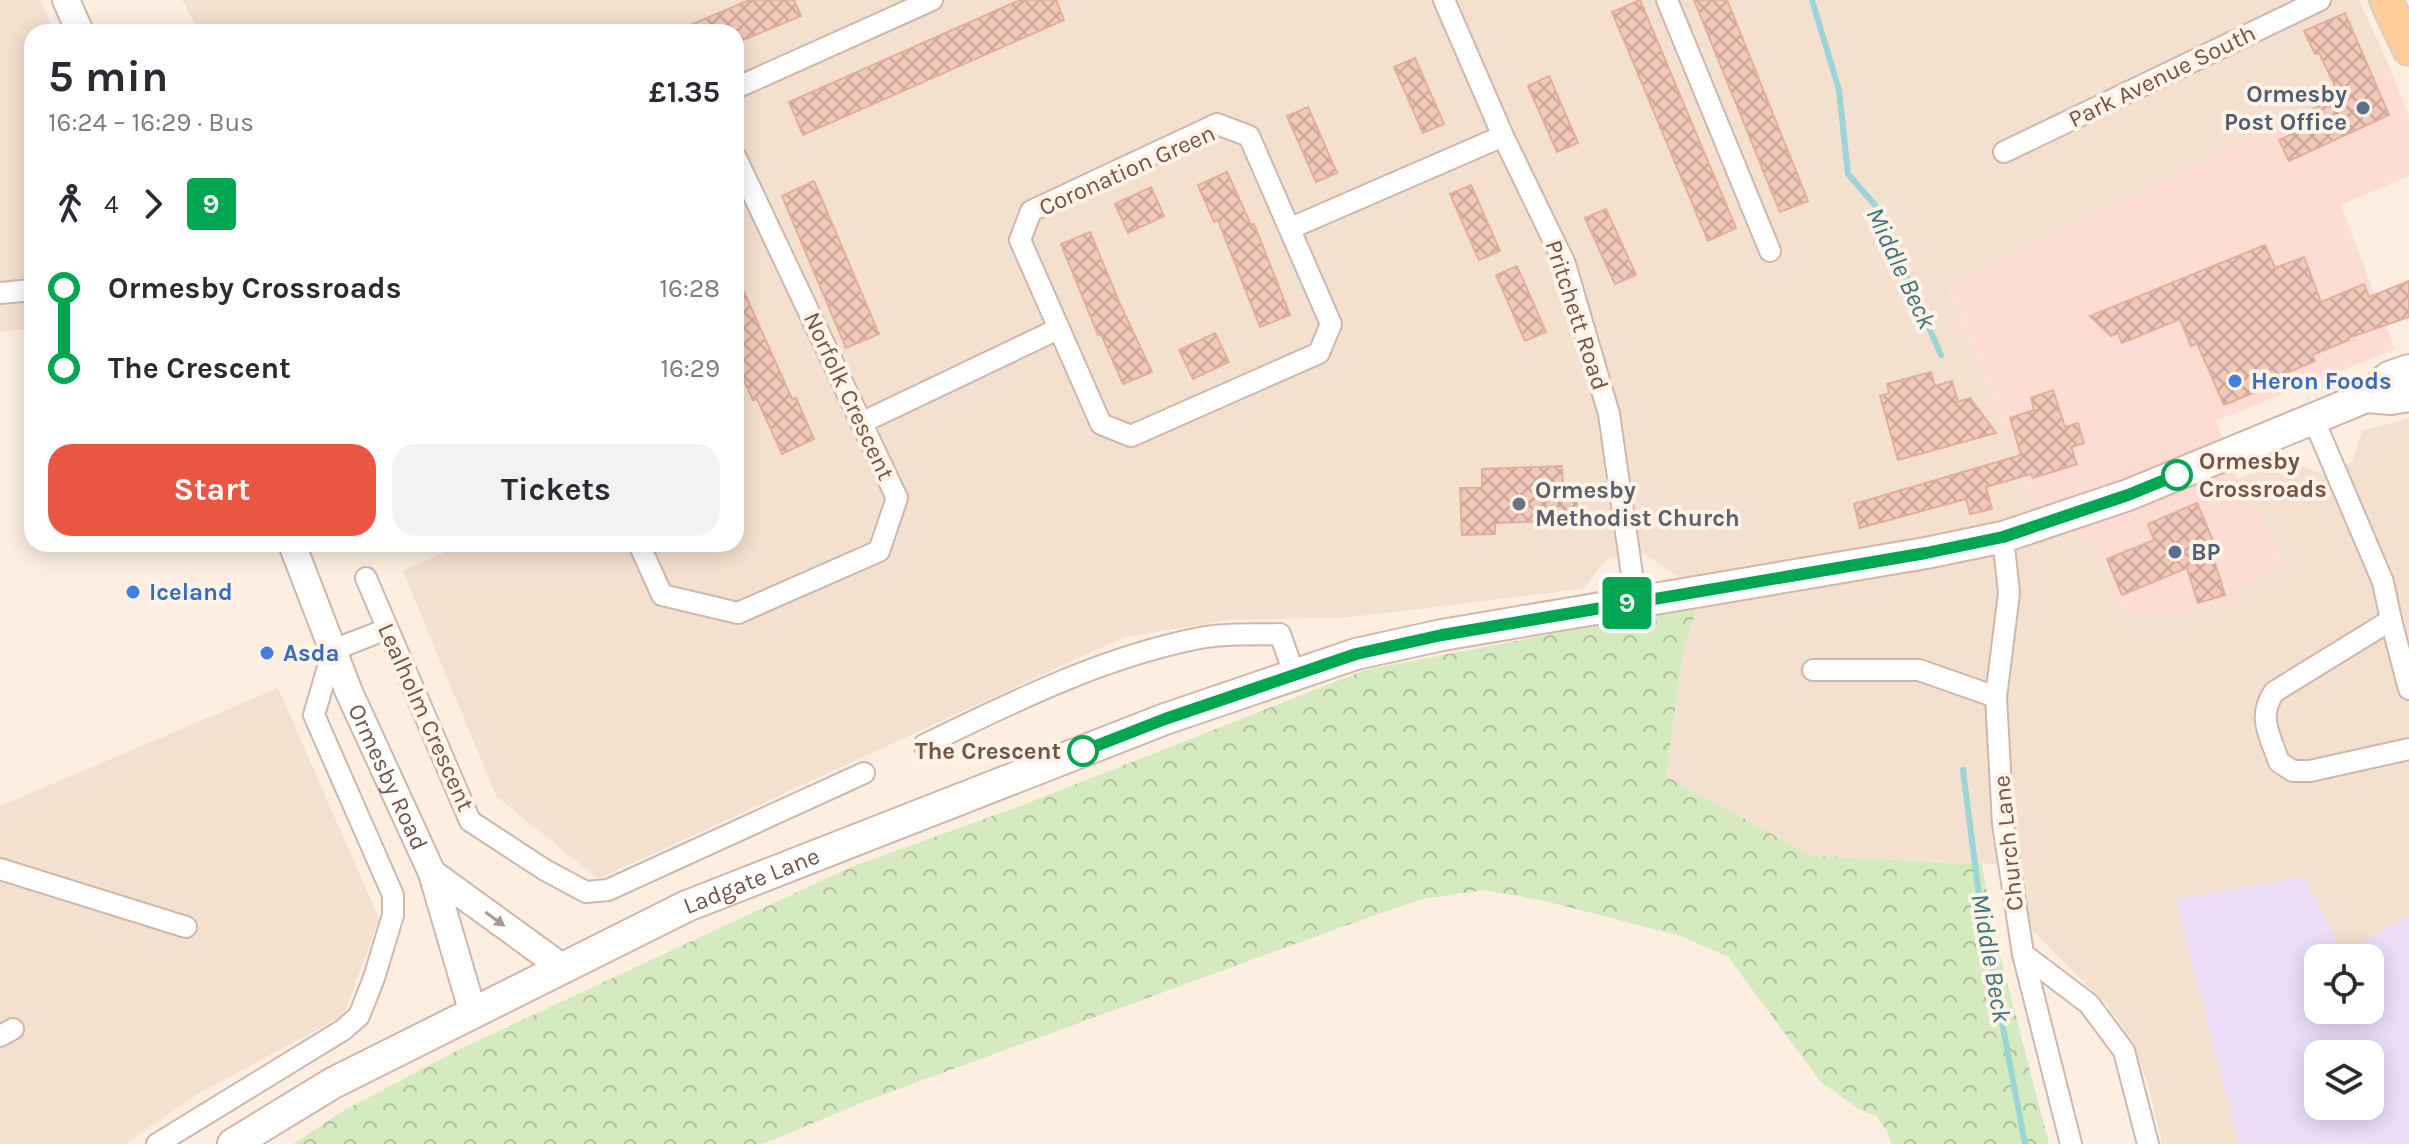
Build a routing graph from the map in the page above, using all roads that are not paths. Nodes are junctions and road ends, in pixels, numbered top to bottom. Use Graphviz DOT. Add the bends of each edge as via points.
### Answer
graph roads {
  1 [pos="66,0"];
  2 [pos="932,0"];
  3 [pos="1667,0"];
  4 [pos="2320,0"];
  5 [pos="2386,0"];
  6 [pos="1448,1"];
  7 [pos="76,24"];
  8 [pos="2409,49"];
  9 [pos="744,84"];
  10 [pos="1503,136"];
  11 [pos="2004,152"];
  12 [pos="744,175"];
  13 [pos="1291,228"];
  14 [pos="1770,251"];
  15 [pos="24,291"];
  16 [pos="0,293"];
  17 [pos="1058,329"];
  18 [pos="2409,370"];
  19 [pos="2409,396"];
  20 [pos="2366,397"];
  21 [pos="2313,418"];
  22 [pos="861,423"];
  23 [pos="2003,537"];
  24 [pos="295,552"];
  25 [pos="643,552"];
  26 [pos="366,578"];
  27 [pos="1636,602"];
  28 [pos="2391,620"];
  29 [pos="387,629"];
  30 [pos="333,650"];
  31 [pos="1813,670"];
  32 [pos="1295,676"];
  33 [pos="2409,687"];
  34 [pos="1996,697"];
  35 [pos="924,745"];
  36 [pos="2409,749"];
  37 [pos="864,773"];
  38 [pos="0,869"];
  39 [pos="432,873"];
  40 [pos="186,927"];
  41 [pos="2023,954"];
  42 [pos="563,968"];
  43 [pos="473,1013"];
  44 [pos="157,1144"];
  45 [pos="233,1144"];
  46 [pos="2071,1144"];
  47 [pos="2148,1144"];
  1 -- 7 [label="street"];
  2 -- 9 [label="street"];
  3 -- 14 [label="street"];
  4 -- 11 [label="street, Park Avenue South"];
  5 -- 8 [label="main road"];
  6 -- 10 [label="street, Pritchett Road"];
  10 -- 13 [label="street"];
  10 -- 27 [label="street, Pritchett Road" via="1565,264 1609,414"];
  12 -- 22 [label="street, Norfolk Crescent"];
  13 -- 17 [label="street, Coronation Green" via="1249,136 1217,124 1031,211 1020,240"];
  13 -- 17 [label="street, Coronation Green" via="1331,324 1319,353 1232,393 1131,436 1101,424"];
  15 -- 16 [label="street"];
  17 -- 22 [label="street"];
  18 -- 20 [label="main road" via="2389,377"];
  19 -- 20 [label="main road"];
  20 -- 21 [label="main road, Ladgate Lane"];
  21 -- 23 [label="main road, Ladgate Lane" via="2128,495"];
  21 -- 28 [label="street" via="2383,582"];
  22 -- 25 [label="street, Norfolk Crescent" via="897,498 879,551 738,613 662,595"];
  23 -- 27 [label="main road, Ladgate Lane"];
  23 -- 34 [label="street, Church Lane" via="2009,593"];
  24 -- 30 [label="street, Ormesby Road"];
  26 -- 29 [label="street, Lealholm Crescent"];
  27 -- 32 [label="main road, Ladgate Lane" via="1442,635 1356,654"];
  28 -- 33 [label="street"];
  28 -- 36 [label="street" via="2274,692 2264,719 2279,762 2293,771"];
  29 -- 30 [label="street"];
  29 -- 37 [label="street, Lealholm Crescent" via="470,821 586,892 608,890"];
  30 -- 39 [label="street, Ormesby Road"];
  30 -- 44 [label="street" via="314,715 393,895 393,915 374,978 359,1016 343,1030"];
  31 -- 34 [label="street" via="1919,670"];
  32 -- 35 [label="street" via="1280,634 1203,637 1122,656"];
  32 -- 42 [label="main road, Ladgate Lane" via="1165,719 687,906"];
  34 -- 41 [label="street, Church Lane" via="2003,824"];
  38 -- 40 [label="street"];
  39 -- 42 [label="street, one-way"];
  39 -- 43 [label="street, Ormesby Road"];
  41 -- 46 [label="street, Church Lane"];
  41 -- 47 [label="street" via="2089,1004 2124,1051"];
  42 -- 43 [label="main road, Ladgate Lane"];
  43 -- 45 [label="main road, Ladgate Lane" via="333,1083"];
}
